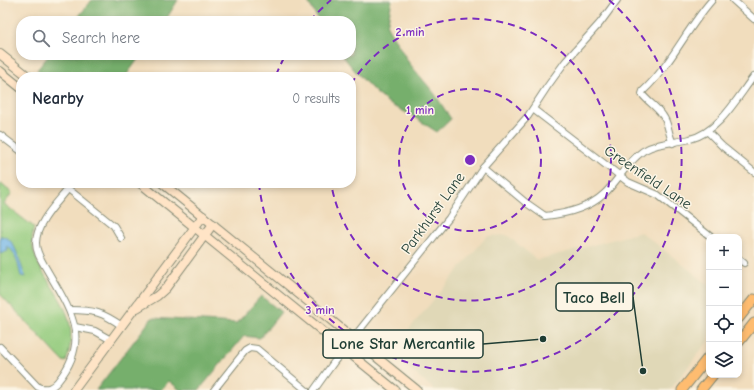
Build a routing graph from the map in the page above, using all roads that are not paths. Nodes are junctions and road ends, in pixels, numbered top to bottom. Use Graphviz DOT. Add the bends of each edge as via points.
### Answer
graph roads {
  1 [pos="617,0"];
  2 [pos="712,0"];
  3 [pos="733,0"];
  4 [pos="754,19"];
  5 [pos="0,54"];
  6 [pos="0,71"];
  7 [pos="23,72"];
  8 [pos="754,76"];
  9 [pos="16,84"];
  10 [pos="533,109"];
  11 [pos="708,132"];
  12 [pos="0,135"];
  13 [pos="673,143"];
  14 [pos="16,148"];
  15 [pos="483,167"];
  16 [pos="754,172"];
  17 [pos="619,176"];
  18 [pos="146,188"];
  19 [pos="168,188"];
  20 [pos="68,189"];
  21 [pos="203,216"];
  22 [pos="213,224"];
  23 [pos="195,227"];
  24 [pos="205,234"];
  25 [pos="707,234"];
  26 [pos="121,238"];
  27 [pos="258,260"];
  28 [pos="168,264"];
  29 [pos="249,270"];
  30 [pos="170,282"];
  31 [pos="754,300"];
  32 [pos="70,310"];
  33 [pos="133,311"];
  34 [pos="742,314"];
  35 [pos="754,323"];
  36 [pos="122,326"];
  37 [pos="75,327"];
  38 [pos="742,338"];
  39 [pos="354,339"];
  40 [pos="111,340"];
  41 [pos="0,347"];
  42 [pos="345,349"];
  43 [pos="706,360"];
  44 [pos="711,378"];
  45 [pos="47,389"];
  46 [pos="74,390"];
  47 [pos="214,390"];
  48 [pos="306,390"];
  49 [pos="314,390"];
  50 [pos="395,390"];
  51 [pos="417,390"];
  52 [pos="682,390"];
  53 [pos="701,390"];
  1 -- 10 [label="street, Parkhurst Lane" via="565,62"];
  2 -- 13 [label="street" via="642,94 663,116"];
  3 -- 4 [label="street"];
  5 -- 7 [label="main road"];
  6 -- 9 [label="main road"];
  8 -- 11 [label="street" via="720,121"];
  10 -- 15 [label="street, Parkhurst Lane"];
  10 -- 17 [label="street, Greenfield Lane"];
  11 -- 13 [label="street"];
  11 -- 16 [label="street"];
  12 -- 14 [label="street"];
  13 -- 17 [label="street" via="647,149 634,157"];
  15 -- 17 [label="street" via="545,216 584,206 604,194"];
  15 -- 39 [label="street, Parkhurst Lane" via="449,218"];
  17 -- 25 [label="street, Greenfield Lane" via="658,195"];
  18 -- 23 [label="main road"];
  19 -- 21 [label="main road"];
  20 -- 26 [label="street" via="114,226"];
  20 -- 32 [label="street" via="41,224 36,241 37,251"];
  21 -- 22 [label="main road"];
  21 -- 23 [label="main road"];
  22 -- 24 [label="main road"];
  22 -- 27 [label="main road"];
  23 -- 24 [label="main road"];
  23 -- 28 [label="main road"];
  24 -- 29 [label="main road"];
  24 -- 30 [label="main road"];
  27 -- 29 [label="main road"];
  27 -- 39 [label="main road"];
  28 -- 30 [label="main road" via="166,273"];
  28 -- 33 [label="main road"];
  29 -- 42 [label="main road"];
  30 -- 33 [label="main road" via="157,296"];
  31 -- 34 [label="main road"];
  32 -- 36 [label="street" via="93,311"];
  32 -- 37 [label="street"];
  33 -- 36 [label="main road"];
  35 -- 38 [label="main road"];
  36 -- 40 [label="main road"];
  37 -- 40 [label="street" via="95,331"];
  37 -- 45 [label="street" via="75,348 67,370 53,387"];
  39 -- 42 [label="street, Parkhurst Lane"];
  39 -- 51 [label="main road"];
  40 -- 46 [label="main road"];
  41 -- 45 [label="street" via="38,387"];
  42 -- 49 [label="street, Parkhurst Lane"];
  42 -- 50 [label="main road"];
  43 -- 52 [label="main road"];
  44 -- 53 [label="main road"];
  47 -- 48 [label="street" via="250,348 257,349"];
}
